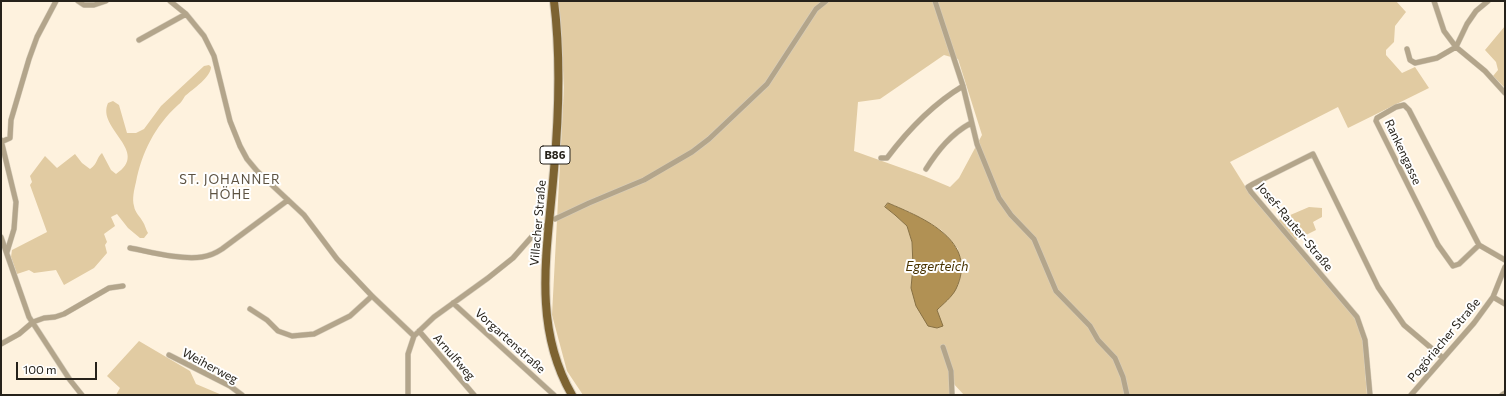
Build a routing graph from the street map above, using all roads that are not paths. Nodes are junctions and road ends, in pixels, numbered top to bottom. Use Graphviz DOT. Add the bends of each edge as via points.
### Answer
graph roads {
  1 [pos="56,1"];
  2 [pos="78,1"];
  3 [pos="106,1"];
  4 [pos="171,1"];
  5 [pos="554,1"];
  6 [pos="826,1"];
  7 [pos="935,1"];
  8 [pos="1434,1"];
  9 [pos="1488,1"];
  10 [pos="186,14"];
  11 [pos="138,40"];
  12 [pos="1456,47"];
  13 [pos="1407,49"];
  14 [pos="963,86"];
  15 [pos="1505,93"];
  16 [pos="971,122"];
  17 [pos="1,141"];
  18 [pos="881,158"];
  19 [pos="926,169"];
  20 [pos="288,200"];
  21 [pos="555,219"];
  22 [pos="544,226"];
  23 [pos="1,237"];
  24 [pos="1479,245"];
  25 [pos="130,248"];
  26 [pos="7,252"];
  27 [pos="1505,260"];
  28 [pos="1505,267"];
  29 [pos="123,286"];
  30 [pos="372,296"];
  31 [pos="1493,297"];
  32 [pos="452,303"];
  33 [pos="1505,304"];
  34 [pos="250,310"];
  35 [pos="33,322"];
  36 [pos="419,331"];
  37 [pos="414,336"];
  38 [pos="1,344"];
  39 [pos="943,348"];
  40 [pos="168,355"];
  41 [pos="1442,358"];
  42 [pos="1505,393"];
  43 [pos="82,395"];
  44 [pos="242,395"];
  45 [pos="408,395"];
  46 [pos="474,395"];
  47 [pos="554,395"];
  48 [pos="572,395"];
  49 [pos="952,395"];
  50 [pos="1127,395"];
  51 [pos="1370,395"];
  52 [pos="1411,395"];
  53 [pos="1502,395"];
  1 -- 17 [label="street" via="37,37 29,59 11,120 10,138"];
  2 -- 3 [label="street" via="84,5"];
  4 -- 10 [label="street"];
  5 -- 48 [label="main road, Villacher Straße / B86" via="558,43 557,122 546,268 546,310 552,345"];
  6 -- 21 [label="street" via="816,9 767,84 709,139 644,180"];
  7 -- 14 [label="street"];
  8 -- 12 [label="street" via="1444,31"];
  9 -- 12 [label="street" via="1476,11"];
  10 -- 11 [label="street"];
  10 -- 20 [label="street" via="204,36 214,56 230,121 247,159"];
  12 -- 13 [label="street" via="1437,58 1415,63 1410,60"];
  12 -- 15 [label="street" via="1485,71"];
  14 -- 16 [label="street"];
  14 -- 18 [label="street" via="949,95 906,134 887,158"];
  16 -- 19 [label="street" via="959,129 937,151"];
  16 -- 50 [label="street" via="999,198 1034,239 1056,291 1090,326 1098,340 1115,358"];
  17 -- 26 [label="street" via="16,202 14,229"];
  20 -- 25 [label="street" via="211,255 169,255"];
  20 -- 30 [label="street" via="304,215 338,259"];
  22 -- 32 [label="street" via="513,258"];
  23 -- 26 [label="street"];
  24 -- 24 [label="street, Rankengasse" via="1409,110 1404,105 1377,118 1376,121 1438,245 1453,266 1459,264"];
  24 -- 27 [label="street"];
  26 -- 35 [label="street"];
  28 -- 31 [label="street, Pogöriacher Straße"];
  29 -- 35 [label="street" via="109,288 64,314"];
  30 -- 34 [label="street" via="350,316 314,334 292,336 278,331"];
  30 -- 37 [label="street"];
  31 -- 33 [label="street, Pogöriacher Straße"];
  31 -- 41 [label="street, Pogöriacher Straße" via="1474,323"];
  32 -- 36 [label="street"];
  32 -- 47 [label="street, Vorgartenstraße"];
  35 -- 38 [label="street"];
  35 -- 43 [label="street"];
  36 -- 37 [label="street"];
  36 -- 46 [label="street, Arnulfweg"];
  37 -- 45 [label="street" via="408,354"];
  39 -- 49 [label="street" via="951,371"];
  40 -- 44 [label="street, Weiherweg" via="230,386"];
  41 -- 51 [label="street, Josef-Rauter-Straße" via="1404,325 1378,287 1313,154 1253,184 1248,187 1251,192 1357,317 1366,340"];
  41 -- 52 [label="street, Pogöriacher Straße"];
  42 -- 53 [label="street"];
}
